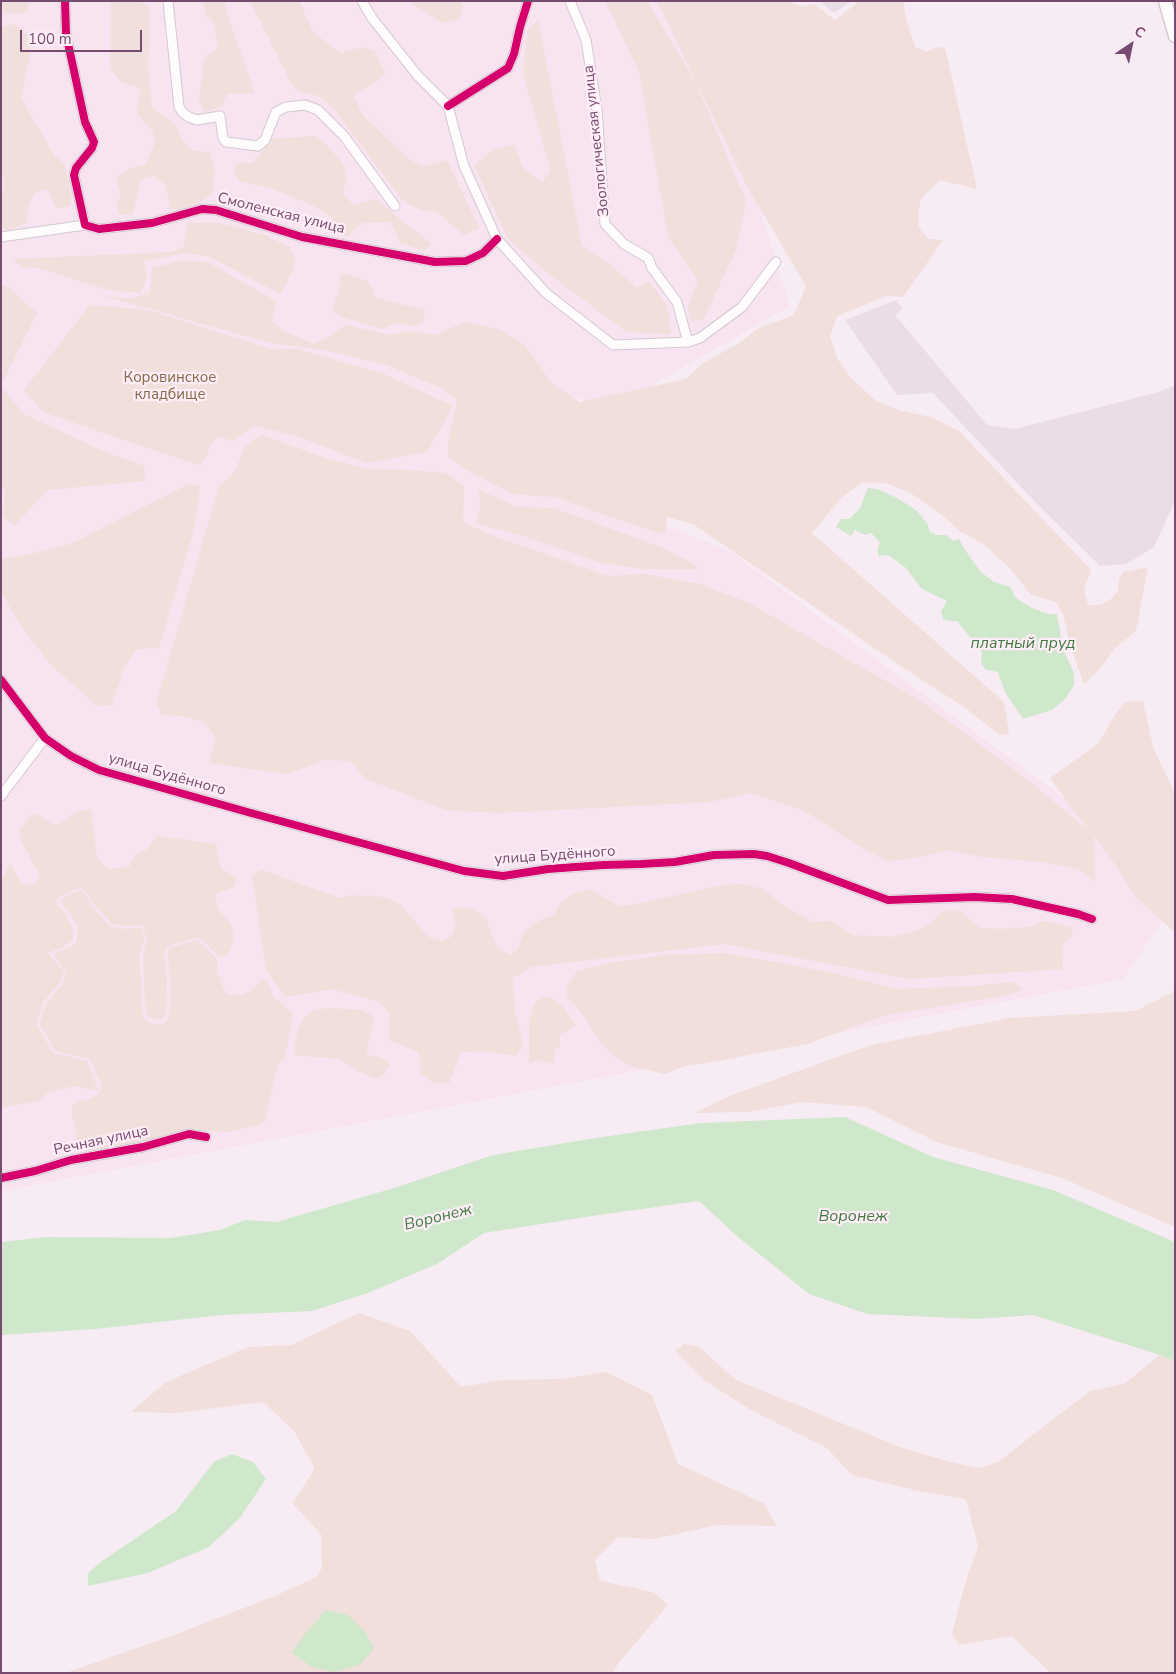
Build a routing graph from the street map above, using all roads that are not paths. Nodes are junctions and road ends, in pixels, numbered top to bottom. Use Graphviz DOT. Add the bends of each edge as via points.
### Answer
graph roads {
  1 [pos="65,1"];
  2 [pos="168,1"];
  3 [pos="362,1"];
  4 [pos="528,1"];
  5 [pos="570,1"];
  6 [pos="1165,1"];
  7 [pos="1175,36"];
  8 [pos="448,106"];
  9 [pos="395,206"];
  10 [pos="85,225"];
  11 [pos="1,237"];
  12 [pos="498,239"];
  13 [pos="776,262"];
  14 [pos="688,342"];
  15 [pos="1,680"];
  16 [pos="45,738"];
  17 [pos="1,796"];
  18 [pos="1092,919"];
  19 [pos="206,1137"];
  20 [pos="1,1178"];
  1 -- 10 [label="street" via="66,34 85,122 94,142 74,175"];
  2 -- 9 [label="street" via="179,107 183,113 196,120 220,116 226,142 258,146 265,140 276,112 286,107 305,105 318,110 344,136"];
  3 -- 8 [label="street" via="418,76"];
  4 -- 8 [label="street" via="508,68"];
  5 -- 14 [label="street, Зоологическая улица" via="586,40 596,102 605,224 624,244 648,258 677,302"];
  6 -- 7 [label="main road"];
  8 -- 12 [label="street" via="464,166"];
  10 -- 11 [label="street, Смоленская улица"];
  10 -- 12 [label="street, Смоленская улица" via="99,229 152,223 202,209 216,210 302,237 435,262 466,261 483,253"];
  12 -- 14 [label="street" via="546,293 614,345"];
  13 -- 14 [label="street" via="742,308 700,338"];
  15 -- 16 [label="street, улица Будённого"];
  16 -- 17 [label="street"];
  16 -- 18 [label="street, улица Будённого" via="88,765 120,776 464,871 503,876 567,867 675,862 714,855 754,854 789,863 888,900 1012,898"];
  19 -- 20 [label="street, Речная улица" via="189,1134"];
}
